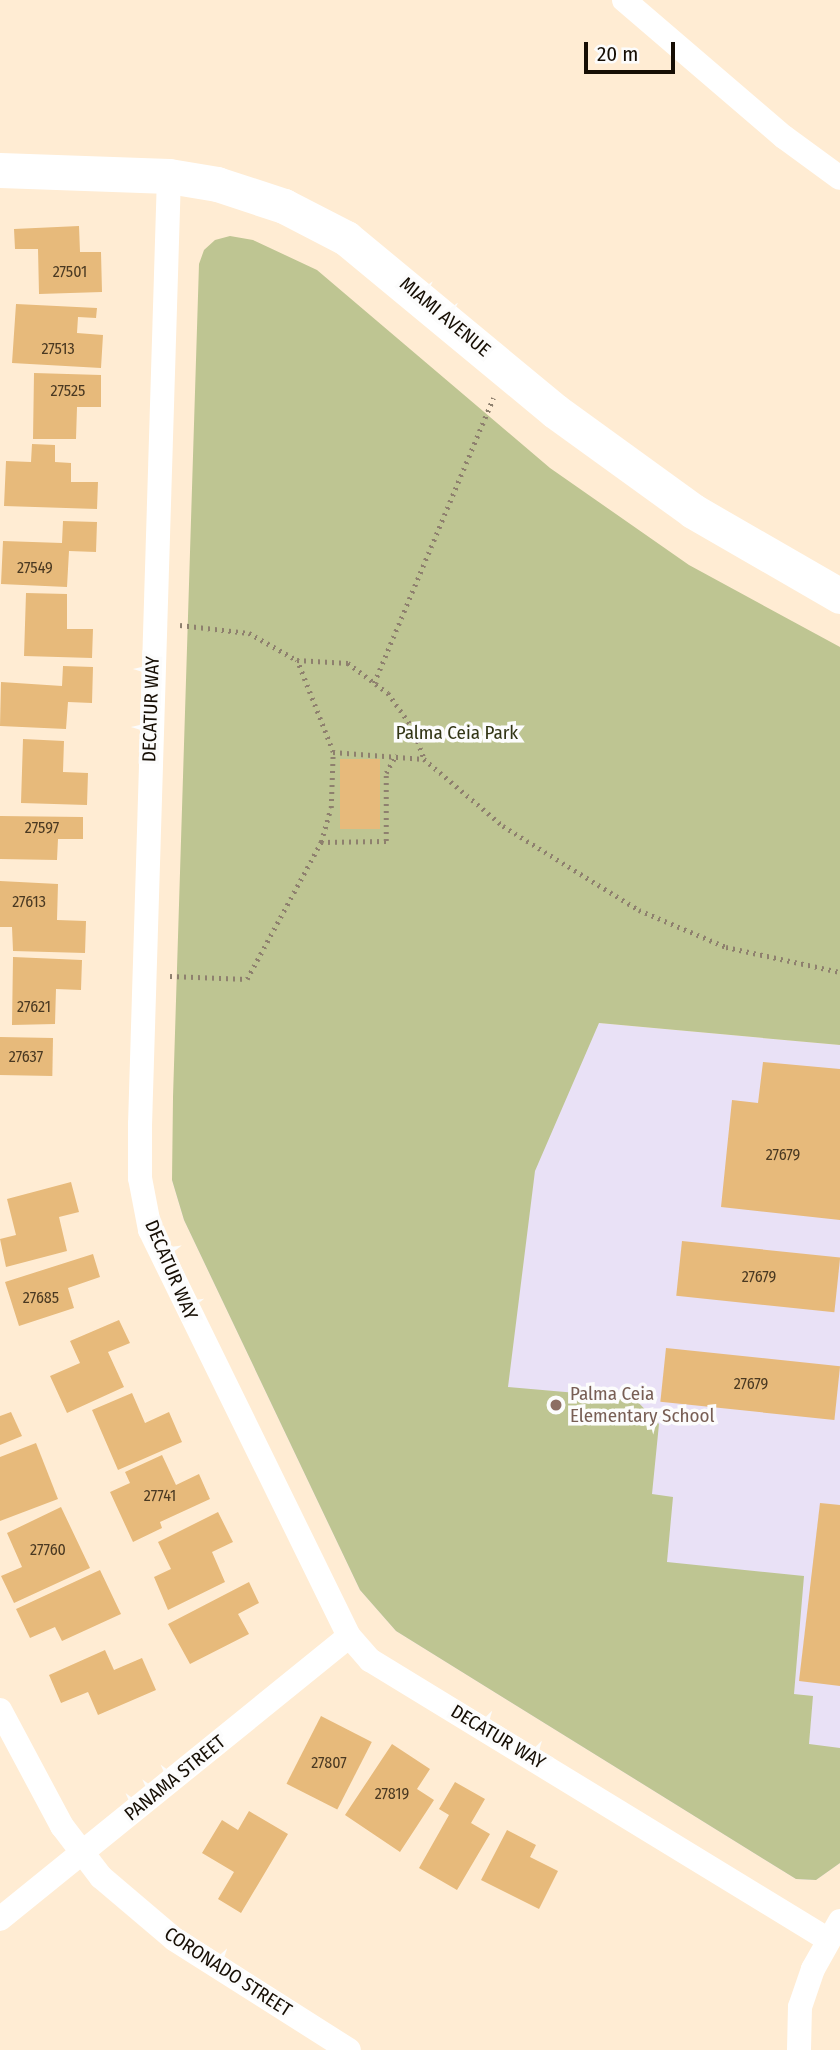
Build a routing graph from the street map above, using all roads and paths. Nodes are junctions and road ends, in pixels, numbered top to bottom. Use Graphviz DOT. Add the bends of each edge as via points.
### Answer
graph roads {
  1 [pos="624,0"];
  2 [pos="0,170"];
  3 [pos="169,176"];
  4 [pos="840,178"];
  5 [pos="505,368"];
  6 [pos="840,596"];
  7 [pos="154,624"];
  8 [pos="297,660"];
  9 [pos="374,683"];
  10 [pos="332,752"];
  11 [pos="396,755"];
  12 [pos="424,759"];
  13 [pos="321,842"];
  14 [pos="840,972"];
  15 [pos="143,975"];
  16 [pos="349,1636"];
  17 [pos="0,1710"];
  18 [pos="82,1852"];
  19 [pos="0,1919"];
  20 [pos="834,1930"];
  21 [pos="349,2050"];
  22 [pos="799,2050"];
  1 -- 4 [label="street" via="784,138"];
  2 -- 3 [label="street, MIAMI AVENUE"];
  3 -- 5 [label="street, MIAMI AVENUE" via="217,184 284,206 346,238"];
  3 -- 7 [label="street, DECATUR WAY"];
  5 -- 6 [label="street, MIAMI AVENUE" via="555,411 693,511"];
  5 -- 9 [label="path"];
  7 -- 8 [label="path" via="250,633"];
  7 -- 15 [label="street, DECATUR WAY"];
  8 -- 9 [label="path" via="348,663"];
  8 -- 10 [label="path"];
  9 -- 12 [label="path" via="413,728"];
  10 -- 11 [label="path"];
  10 -- 13 [label="path" via="331,808"];
  11 -- 12 [label="path"];
  11 -- 13 [label="path" via="386,773 386,841"];
  12 -- 14 [label="path" via="503,827 639,910 726,947"];
  13 -- 15 [label="path" via="247,978"];
  15 -- 16 [label="street, DECATUR WAY" via="140,1178 150,1230"];
  16 -- 18 [label="street, PANAMA STREET"];
  16 -- 20 [label="street, DECATUR WAY" via="370,1660"];
  17 -- 18 [label="street, CORONADO STREET" via="32,1776"];
  18 -- 19 [label="street, PANAMA STREET"];
  18 -- 21 [label="street, CORONADO STREET" via="101,1877 174,1940"];
  20 -- 22 [label="street" via="800,2007"];
}
